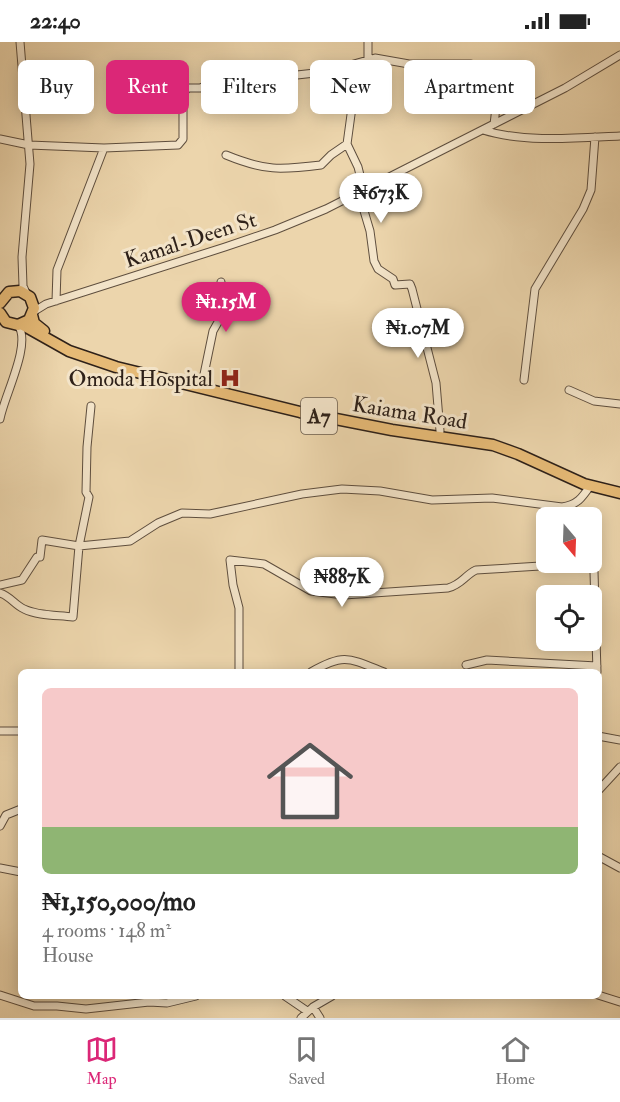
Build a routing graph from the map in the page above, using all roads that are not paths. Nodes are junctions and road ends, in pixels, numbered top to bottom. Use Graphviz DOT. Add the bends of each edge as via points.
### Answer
graph roads {
  1 [pos="20,42"];
  2 [pos="368,42"];
  3 [pos="620,55"];
  4 [pos="368,59"];
  5 [pos="310,73"];
  6 [pos="351,114"];
  7 [pos="494,123"];
  8 [pos="483,130"];
  9 [pos="620,136"];
  10 [pos="595,137"];
  11 [pos="0,139"];
  12 [pos="347,144"];
  13 [pos="29,145"];
  14 [pos="104,148"];
  15 [pos="226,155"];
  16 [pos="361,193"];
  17 [pos="22,275"];
  18 [pos="220,282"];
  19 [pos="4,297"];
  20 [pos="30,298"];
  21 [pos="56,301"];
  22 [pos="46,304"];
  23 [pos="32,314"];
  24 [pos="2,318"];
  25 [pos="20,325"];
  26 [pos="524,380"];
  27 [pos="202,384"];
  28 [pos="569,390"];
  29 [pos="3,396"];
  30 [pos="620,404"];
  31 [pos="92,405"];
  32 [pos="0,419"];
  33 [pos="440,431"];
  34 [pos="590,486"];
  35 [pos="620,488"];
  36 [pos="620,493"];
  37 [pos="79,546"];
  38 [pos="0,585"];
  39 [pos="0,593"];
  40 [pos="519,661"];
  41 [pos="466,665"];
  42 [pos="239,669"];
  43 [pos="316,669"];
  44 [pos="376,669"];
  45 [pos="519,669"];
  46 [pos="597,669"];
  47 [pos="0,731"];
  48 [pos="18,731"];
  49 [pos="602,737"];
  50 [pos="620,740"];
  51 [pos="620,767"];
  52 [pos="602,787"];
  53 [pos="18,810"];
  54 [pos="0,826"];
  55 [pos="602,858"];
  56 [pos="0,868"];
  57 [pos="620,868"];
  58 [pos="18,871"];
  59 [pos="0,995"];
  60 [pos="602,996"];
  61 [pos="184,999"];
  62 [pos="291,999"];
  63 [pos="327,999"];
  64 [pos="620,1002"];
  65 [pos="310,1009"];
  66 [pos="301,1018"];
  67 [pos="320,1018"];
  1 -- 13 [label="street"];
  2 -- 4 [label="street"];
  3 -- 7 [label="street, Kamal-Deen St"];
  4 -- 7 [label="street" via="409,64 471,64 494,94"];
  5 -- 14 [label="street" via="288,76 237,72 200,88 188,88 183,93 182,143"];
  6 -- 12 [label="street"];
  7 -- 8 [label="street, Kamal-Deen St"];
  8 -- 10 [label="street" via="510,136"];
  8 -- 16 [label="street, Kamal-Deen St"];
  9 -- 10 [label="street"];
  10 -- 26 [label="street" via="591,190 535,289"];
  11 -- 13 [label="street"];
  12 -- 15 [label="street" via="321,165 292,169 252,166"];
  12 -- 16 [label="street" via="358,167"];
  13 -- 14 [label="street"];
  13 -- 17 [label="street"];
  14 -- 21 [label="street" via="57,270"];
  16 -- 21 [label="street, Kamal-Deen St" via="275,230"];
  16 -- 33 [label="street" via="378,269 395,285 410,284 412,289 436,383"];
  17 -- 19 [label="street"];
  17 -- 20 [label="street"];
  18 -- 27 [label="street" via="222,315 213,331"];
  19 -- 20 [label="highway" via="20,291"];
  20 -- 22 [label="street"];
  20 -- 23 [label="highway"];
  21 -- 22 [label="street, Kamal-Deen St"];
  22 -- 23 [label="street, Kamal-Deen St"];
  23 -- 25 [label="highway"];
  23 -- 27 [label="highway, Kaiama Road / A7" via="38,327 82,351"];
  24 -- 25 [label="highway, Kaiama Road"];
  25 -- 29 [label="street" via="23,340 13,379"];
  25 -- 34 [label="highway, Kaiama Road / A7" via="69,351 116,367 308,414 493,445"];
  27 -- 33 [label="highway, Kaiama Road / A7" via="349,417"];
  28 -- 30 [label="street" via="594,401"];
  29 -- 32 [label="street"];
  31 -- 37 [label="street" via="87,458 89,497"];
  33 -- 35 [label="highway, Kaiama Road / A7" via="497,441 589,480"];
  34 -- 36 [label="highway, Kaiama Road / A7"];
  34 -- 37 [label="street" via="579,501 561,507 492,498 432,500 342,489 210,514 182,513 130,542"];
  37 -- 38 [label="street" via="42,540 40,556 22,580"];
  37 -- 39 [label="street" via="73,617 28,611"];
  40 -- 41 [label="street" via="487,660"];
  40 -- 45 [label="street"];
  40 -- 46 [label="street"];
  42 -- 46 [label="street" via="239,608 230,560 264,564 311,591 345,595 448,588 459,585 476,570 589,563 594,572"];
  43 -- 44 [label="street" via="330,661 349,658"];
  47 -- 48 [label="street"];
  49 -- 50 [label="street"];
  51 -- 52 [label="street"];
  53 -- 54 [label="street" via="6,815"];
  55 -- 57 [label="street"];
  56 -- 58 [label="street"];
  59 -- 61 [label="street" via="34,1006 86,1009"];
  60 -- 64 [label="street"];
  62 -- 65 [label="street"];
  63 -- 65 [label="street"];
  65 -- 66 [label="street"];
  65 -- 67 [label="street"];
}
